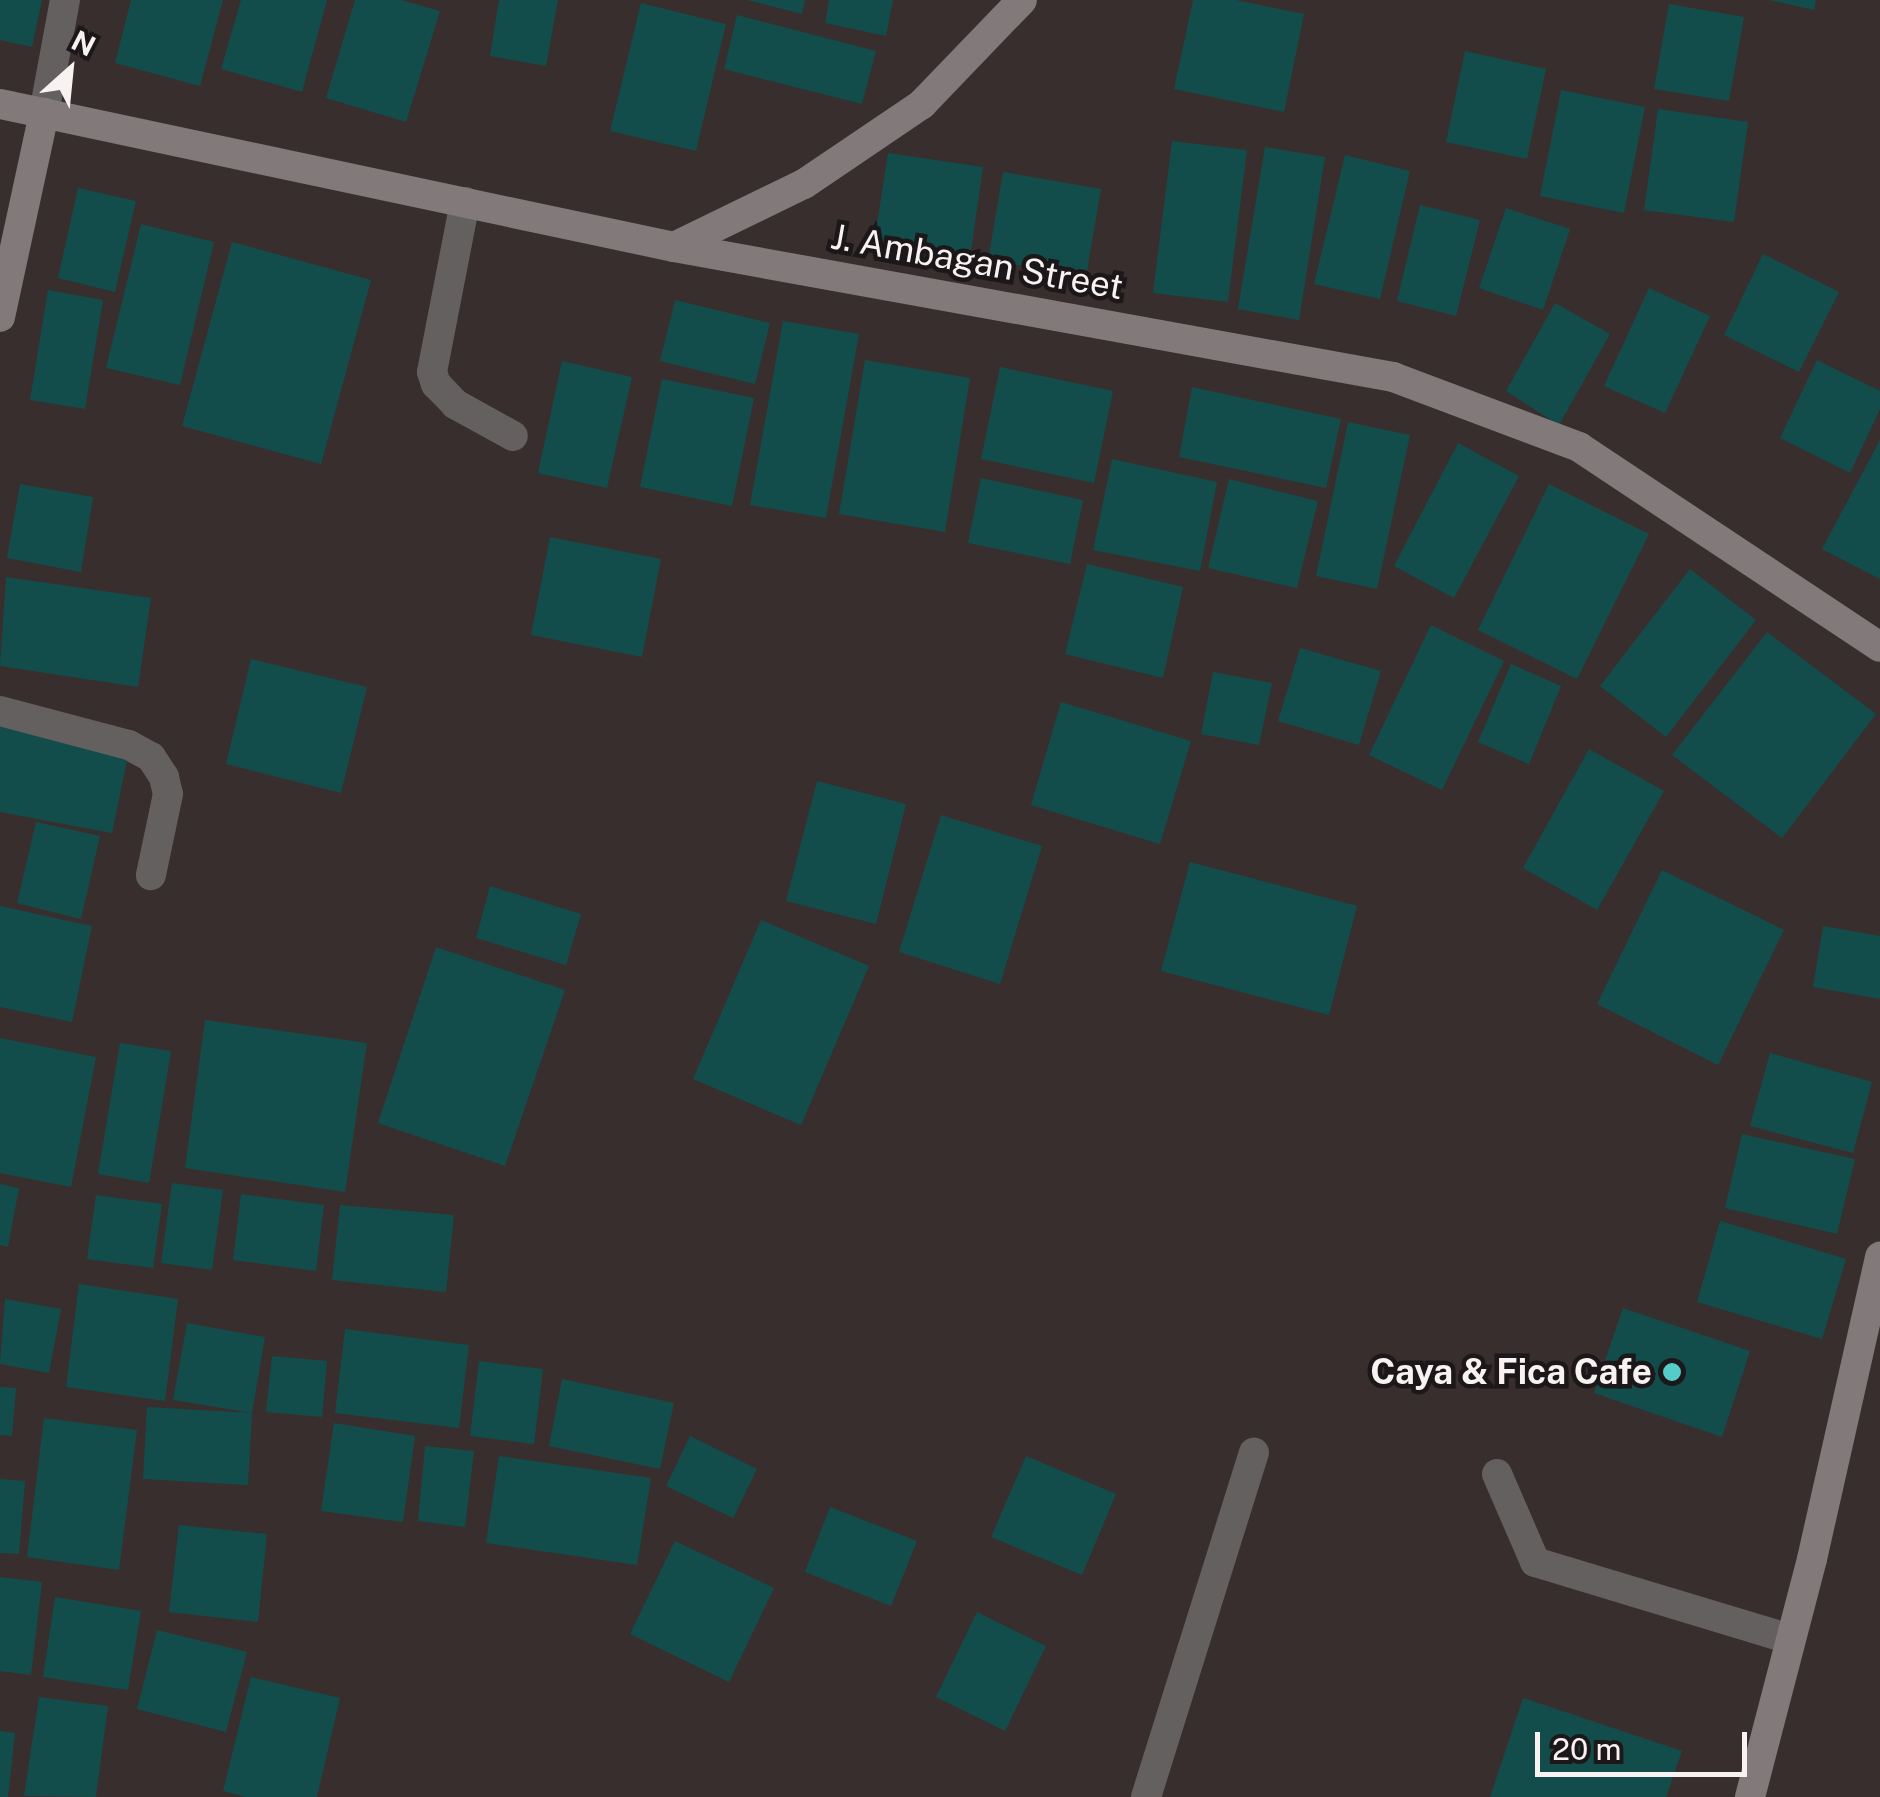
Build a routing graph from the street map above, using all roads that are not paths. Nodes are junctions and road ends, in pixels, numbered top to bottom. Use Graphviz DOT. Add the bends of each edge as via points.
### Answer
graph roads {
  1 [pos="65,0"];
  2 [pos="1022,0"];
  3 [pos="0,104"];
  4 [pos="44,113"];
  5 [pos="465,202"];
  6 [pos="674,246"];
  7 [pos="0,318"];
  8 [pos="513,436"];
  9 [pos="1880,648"];
  10 [pos="0,711"];
  11 [pos="151,876"];
  12 [pos="1880,1257"];
  13 [pos="1254,1453"];
  14 [pos="1498,1474"];
  15 [pos="1790,1639"];
  16 [pos="1146,1797"];
  17 [pos="1750,1797"];
  1 -- 4 [label="street"];
  2 -- 6 [label="street" via="922,104 804,184"];
  3 -- 4 [label="street, J. Ambagan Street"];
  4 -- 5 [label="street, J. Ambagan Street"];
  4 -- 7 [label="street"];
  5 -- 6 [label="street, J. Ambagan Street"];
  5 -- 8 [label="street" via="432,372 456,404"];
  6 -- 9 [label="street, J. Ambagan Street" via="1393,377 1578,447"];
  10 -- 11 [label="street" via="129,745 151,757 168,794"];
  12 -- 15 [label="street"];
  13 -- 16 [label="street"];
  14 -- 15 [label="street" via="1535,1562"];
  15 -- 17 [label="street"];
}
